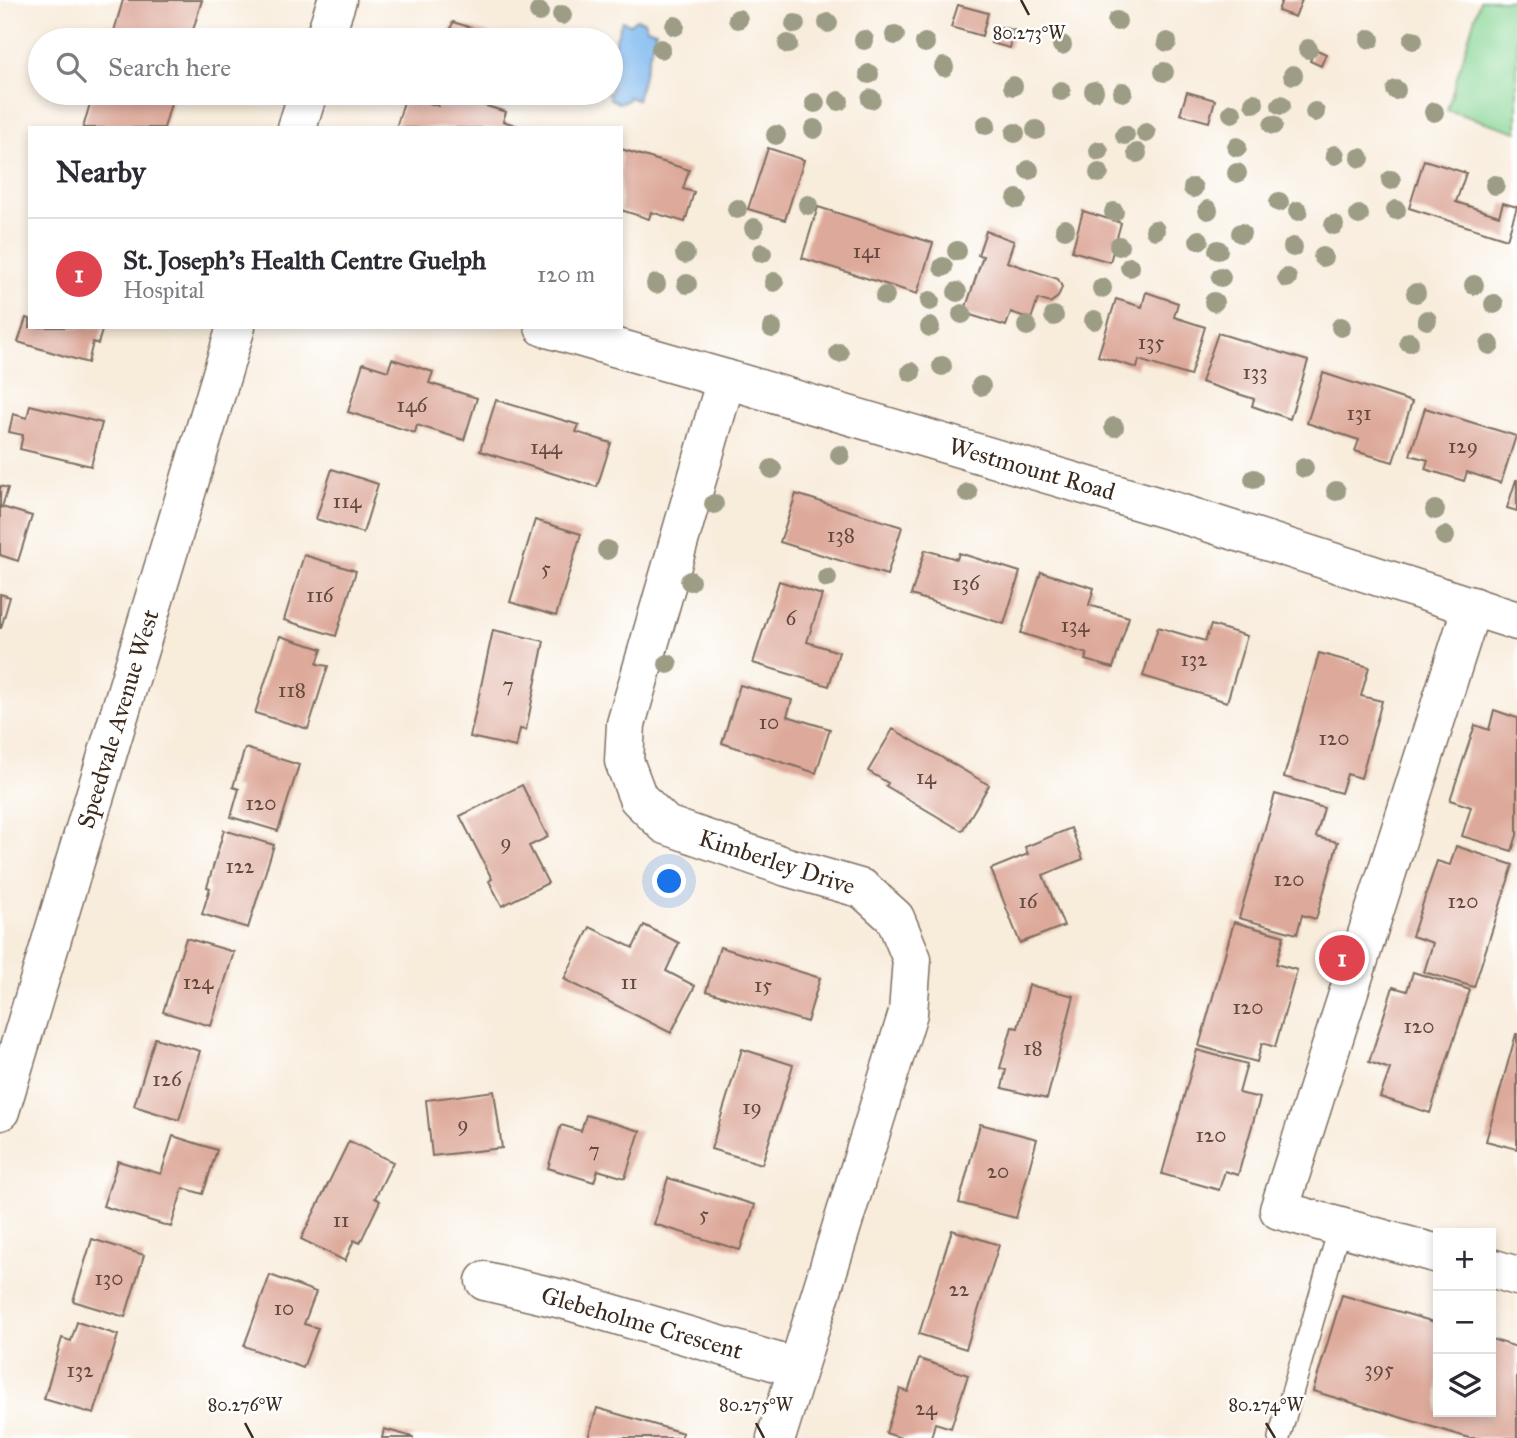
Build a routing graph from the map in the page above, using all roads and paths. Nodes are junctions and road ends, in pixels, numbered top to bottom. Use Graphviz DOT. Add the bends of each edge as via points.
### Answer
graph roads {
  1 [pos="337,0"];
  2 [pos="328,28"];
  3 [pos="304,105"];
  4 [pos="298,126"];
  5 [pos="235,329"];
  6 [pos="551,329"];
  7 [pos="726,379"];
  8 [pos="1472,606"];
  9 [pos="1517,621"];
  10 [pos="0,1111"];
  11 [pos="1340,1226"];
  12 [pos="1433,1253"];
  13 [pos="1496,1270"];
  14 [pos="1517,1276"];
  15 [pos="485,1281"];
  16 [pos="797,1368"];
  17 [pos="776,1438"];
  18 [pos="1279,1438"];
  1 -- 2 [label="street"];
  3 -- 4 [label="street"];
  5 -- 10 [label="street, Speedvale Avenue West"];
  6 -- 7 [label="street, Westmount Road"];
  7 -- 8 [label="street, Westmount Road" via="1164,508"];
  7 -- 16 [label="street, Kimberley Drive" via="626,724 624,761 638,798 666,825 863,889 895,918 912,959 908,1013"];
  8 -- 9 [label="street, Westmount Road"];
  8 -- 11 [label="street" via="1279,1209"];
  11 -- 12 [label="street"];
  11 -- 18 [label="lane"];
  13 -- 14 [label="street"];
  15 -- 16 [label="street, Glebeholme Crescent"];
  16 -- 17 [label="street, Kimberley Drive"];
}
